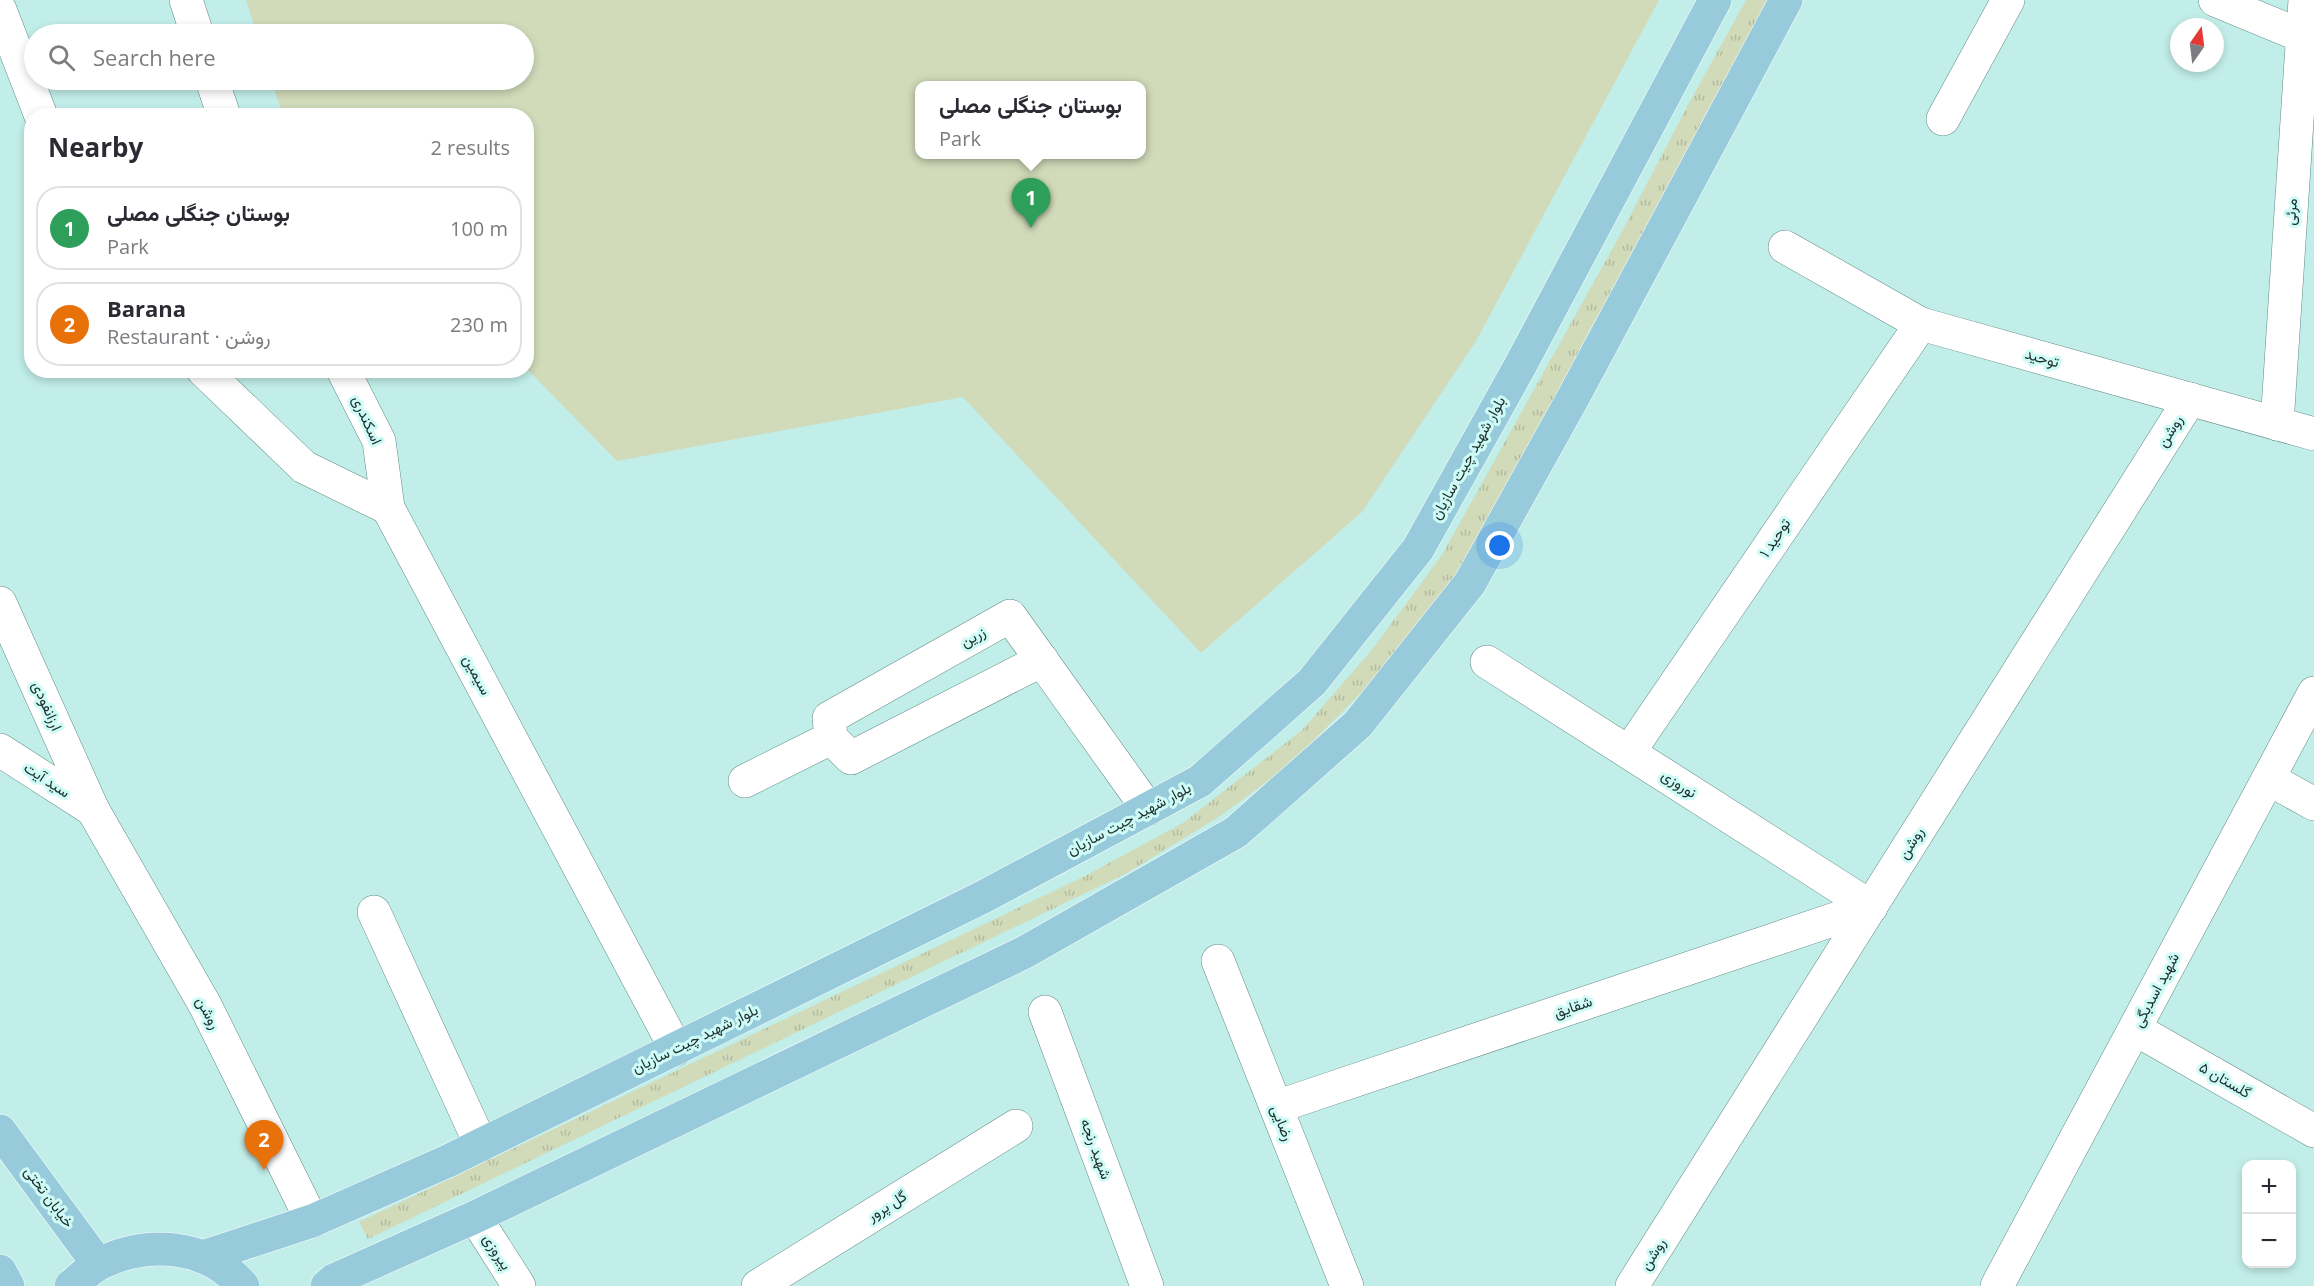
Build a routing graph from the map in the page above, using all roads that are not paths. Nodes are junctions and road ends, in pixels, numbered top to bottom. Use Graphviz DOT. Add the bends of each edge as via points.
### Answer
graph roads {
  1 [pos="186,0"];
  2 [pos="1715,0"];
  3 [pos="1786,0"];
  4 [pos="2008,0"];
  5 [pos="2215,0"];
  6 [pos="2305,0"];
  7 [pos="0,10"];
  8 [pos="194,24"];
  9 [pos="2302,36"];
  10 [pos="24,72"];
  11 [pos="31,90"];
  12 [pos="215,90"];
  13 [pos="38,108"];
  14 [pos="221,108"];
  15 [pos="1943,119"];
  16 [pos="1785,247"];
  17 [pos="1921,324"];
  18 [pos="211,378"];
  19 [pos="347,378"];
  20 [pos="2190,399"];
  21 [pos="2277,423"];
  22 [pos="2314,434"];
  23 [pos="388,508"];
  24 [pos="0,603"];
  25 [pos="1042,660"];
  26 [pos="1487,662"];
  27 [pos="2314,693"];
  28 [pos="831,738"];
  29 [pos="0,750"];
  30 [pos="1629,752"];
  31 [pos="2269,779"];
  32 [pos="745,781"];
  33 [pos="2314,804"];
  34 [pos="1148,808"];
  35 [pos="93,810"];
  36 [pos="1871,907"];
  37 [pos="374,912"];
  38 [pos="1218,961"];
  39 [pos="1045,1012"];
  40 [pos="2135,1029"];
  41 [pos="676,1049"];
  42 [pos="1276,1107"];
  43 [pos="1016,1126"];
  44 [pos="0,1131"];
  45 [pos="2314,1131"];
  46 [pos="481,1145"];
  47 [pos="475,1217"];
  48 [pos="312,1221"];
  49 [pos="203,1257"];
  50 [pos="98,1264"];
  51 [pos="0,1271"];
  52 [pos="8,1286"];
  53 [pos="71,1286"];
  54 [pos="243,1286"];
  55 [pos="327,1286"];
  56 [pos="519,1286"];
  57 [pos="758,1286"];
  58 [pos="1147,1286"];
  59 [pos="1347,1286"];
  60 [pos="1632,1286"];
  61 [pos="1997,1286"];
  1 -- 8 [label="street"];
  2 -- 34 [label="main road, بلوار شهید چیت سازیان" via="1418,549 1312,682 1200,781"];
  3 -- 47 [label="main road" via="1470,583 1358,724 1236,832 1025,952"];
  4 -- 15 [label="street"];
  5 -- 9 [label="street"];
  6 -- 9 [label="street, مرئی"];
  7 -- 10 [label="street"];
  9 -- 21 [label="street, مرئی"];
  11 -- 13 [label="street"];
  12 -- 14 [label="street"];
  16 -- 17 [label="street, توحید"];
  17 -- 20 [label="street, توحید"];
  17 -- 30 [label="street, توحید ۱"];
  18 -- 23 [label="street" via="304,467"];
  19 -- 23 [label="street, اسکندری" via="379,441"];
  20 -- 21 [label="street, توحید"];
  20 -- 36 [label="street, روشن"];
  21 -- 22 [label="street, توحید"];
  23 -- 41 [label="street, سیمین"];
  24 -- 35 [label="street, ارزانفودی"];
  25 -- 28 [label="street" via="851,758"];
  25 -- 28 [label="street, زرین" via="1010,616 829,718"];
  25 -- 34 [label="street, زرین"];
  26 -- 30 [label="street, نوروزی"];
  27 -- 31 [label="street, شهید اسدبگی"];
  28 -- 32 [label="street"];
  29 -- 35 [label="street, سید آیت"];
  30 -- 36 [label="street, نوروزی"];
  31 -- 33 [label="street"];
  31 -- 40 [label="street, شهید اسدبگی"];
  34 -- 41 [label="main road, بلوار شهید چیت سازیان" via="983,897"];
  35 -- 48 [label="street, روشن" via="205,1005"];
  36 -- 42 [label="street, شقایق"];
  36 -- 60 [label="street, روشن"];
  37 -- 46 [label="street"];
  38 -- 42 [label="street, رضایی"];
  39 -- 58 [label="street, شهید رنجه"];
  40 -- 45 [label="street, گلستان ۵"];
  40 -- 61 [label="street, شهید اسدبگی"];
  41 -- 46 [label="main road, بلوار شهید چیت سازیان"];
  42 -- 59 [label="street, رضایی"];
  43 -- 57 [label="street, گل پرور"];
  44 -- 50 [label="main road, خیابان تختی"];
  46 -- 48 [label="main road, بلوار شهید چیت سازیان"];
  47 -- 55 [label="main road"];
  47 -- 56 [label="street, پیروزی"];
  48 -- 49 [label="main road, بلوار شهید چیت سازیان"];
  49 -- 50 [label="main road" via="168,1248 132,1250"];
  49 -- 54 [label="main road"];
  50 -- 53 [label="main road"];
  51 -- 52 [label="main road"];
}
